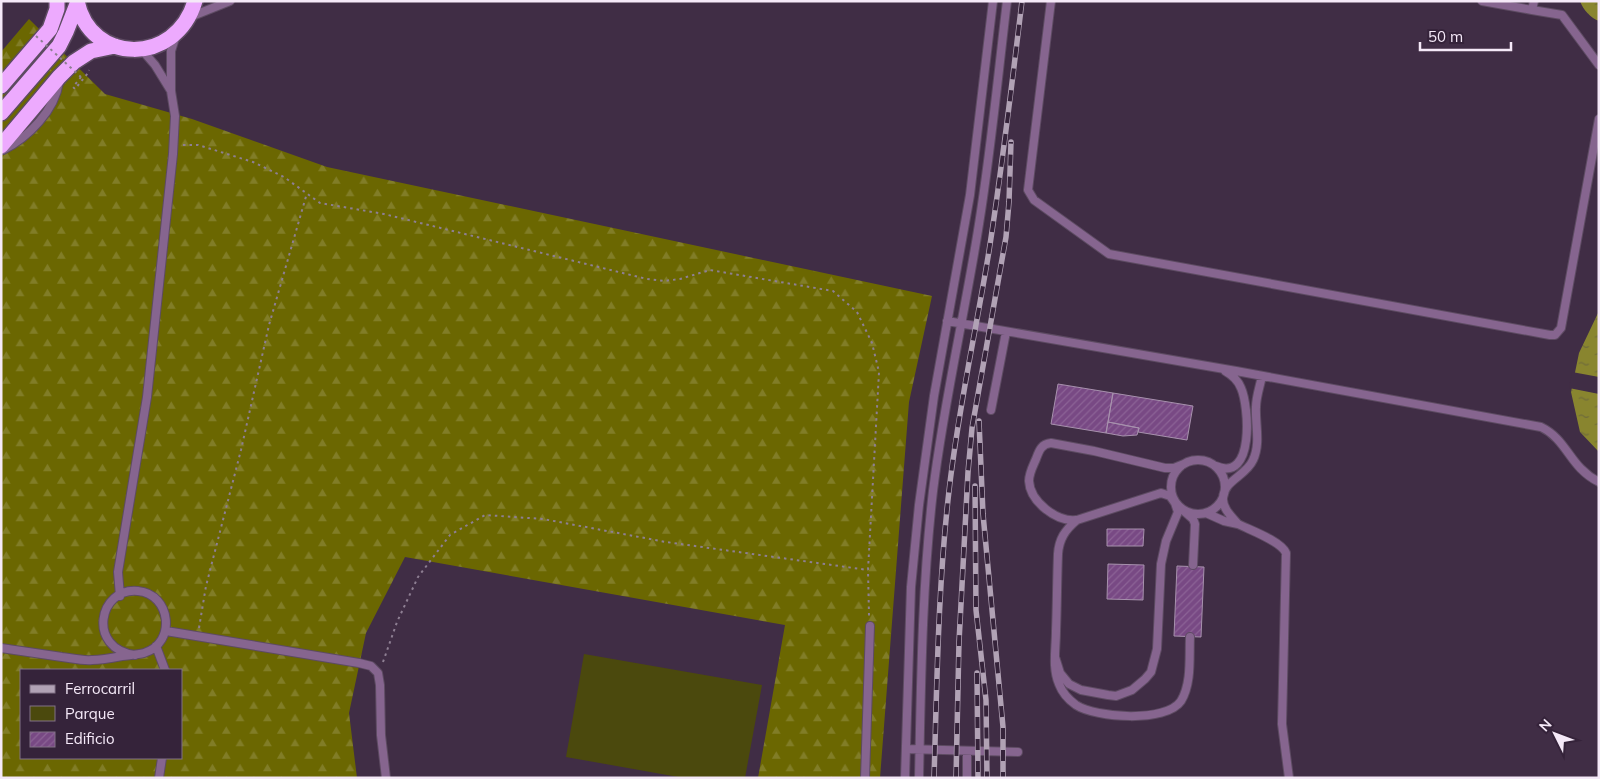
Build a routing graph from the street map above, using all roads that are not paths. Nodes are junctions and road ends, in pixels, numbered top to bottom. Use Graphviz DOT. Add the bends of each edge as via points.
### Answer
graph roads {
  1 [pos="57,1"];
  2 [pos="195,1"];
  3 [pos="230,1"];
  4 [pos="993,1"];
  5 [pos="1006,1"];
  6 [pos="1051,1"];
  7 [pos="1482,1"];
  8 [pos="1534,1"];
  9 [pos="77,2"];
  10 [pos="1532,10"];
  11 [pos="190,17"];
  12 [pos="176,35"];
  13 [pos="115,46"];
  14 [pos="142,50"];
  15 [pos="1599,65"];
  16 [pos="59,77"];
  17 [pos="1,86"];
  18 [pos="171,91"];
  19 [pos="1,113"];
  20 [pos="1599,119"];
  21 [pos="1,146"];
  22 [pos="1,150"];
  23 [pos="947,322"];
  24 [pos="960,324"];
  25 [pos="1006,332"];
  26 [pos="1216,368"];
  27 [pos="1262,376"];
  28 [pos="991,410"];
  29 [pos="1211,463"];
  30 [pos="1184,464"];
  31 [pos="1599,482"];
  32 [pos="1223,495"];
  33 [pos="1178,506"];
  34 [pos="1206,513"];
  35 [pos="1077,520"];
  36 [pos="1238,524"];
  37 [pos="1193,566"];
  38 [pos="120,596"];
  39 [pos="870,626"];
  40 [pos="166,632"];
  41 [pos="1190,637"];
  42 [pos="156,646"];
  43 [pos="1,648"];
  44 [pos="135,655"];
  45 [pos="1055,657"];
  46 [pos="165,669"];
  47 [pos="906,749"];
  48 [pos="919,750"];
  49 [pos="967,751"];
  50 [pos="1018,752"];
  51 [pos="162,759"];
  52 [pos="159,778"];
  53 [pos="386,778"];
  54 [pos="865,778"];
  55 [pos="905,778"];
  56 [pos="919,778"];
  57 [pos="967,778"];
  58 [pos="1289,778"];
  1 -- 17 [label="highway" via="50,29"];
  2 -- 11 [label="highway"];
  3 -- 11 [label="lane"];
  4 -- 23 [label="lane" via="970,195"];
  5 -- 24 [label="lane" via="979,224"];
  6 -- 20 [label="lane" via="1028,193 1109,254 1555,335 1561,328"];
  7 -- 10 [label="lane"];
  8 -- 10 [label="lane"];
  9 -- 13 [label="highway" via="83,19 93,32"];
  9 -- 19 [label="highway" via="59,46"];
  10 -- 15 [label="lane" via="1562,15"];
  11 -- 12 [label="highway"];
  12 -- 14 [label="highway" via="160,45"];
  12 -- 18 [label="lane" via="171,52"];
  13 -- 14 [label="highway"];
  13 -- 16 [label="highway" via="91,52 74,62"];
  14 -- 18 [label="lane"];
  16 -- 21 [label="highway"];
  16 -- 22 [label="lane" via="58,89 46,112 20,139"];
  18 -- 38 [label="lane" via="175,116 173,144 147,397 118,572"];
  23 -- 24 [label="lane"];
  23 -- 47 [label="lane" via="924,455 914,551"];
  24 -- 25 [label="lane"];
  24 -- 48 [label="lane" via="929,529"];
  25 -- 26 [label="lane"];
  25 -- 28 [label="lane"];
  26 -- 27 [label="lane"];
  26 -- 29 [label="lane" via="1233,376 1242,389 1247,435 1244,455 1236,466 1223,469"];
  27 -- 31 [label="lane" via="1541,427 1558,439 1585,475"];
  27 -- 32 [label="lane" via="1256,406 1256,454 1249,467 1229,483"];
  29 -- 30 [label="lane" via="1192,460"];
  29 -- 32 [label="lane" via="1223,477"];
  30 -- 33 [label="lane" via="1172,478 1172,495"];
  30 -- 35 [label="lane" via="1165,468 1094,451 1046,444 1040,449 1032,468 1031,489 1039,502 1055,516 1068,521"];
  32 -- 34 [label="lane" via="1219,503"];
  32 -- 36 [label="lane" via="1225,507"];
  33 -- 34 [label="lane" via="1189,513"];
  33 -- 35 [label="lane" via="1166,494 1156,494"];
  33 -- 37 [label="lane" via="1195,524"];
  33 -- 45 [label="lane" via="1178,515 1160,564 1156,657 1151,672 1132,690 1116,696 1081,690 1068,684"];
  34 -- 36 [label="lane"];
  35 -- 45 [label="lane" via="1065,531 1058,546"];
  36 -- 58 [label="lane" via="1278,544 1286,553 1282,724"];
  38 -- 40 [label="lane" via="139,591 155,598 165,612"];
  38 -- 44 [label="lane" via="105,612 105,634 112,646"];
  39 -- 54 [label="lane"];
  40 -- 42 [label="lane"];
  40 -- 53 [label="lane" via="371,666 378,673 380,685"];
  41 -- 45 [label="lane" via="1184,694 1176,706 1162,713 1132,716 1082,708 1060,685"];
  42 -- 44 [label="lane"];
  42 -- 46 [label="lane"];
  43 -- 44 [label="lane" via="91,660"];
  47 -- 48 [label="lane"];
  47 -- 55 [label="lane"];
  48 -- 49 [label="lane"];
  48 -- 56 [label="lane"];
  49 -- 50 [label="lane"];
  49 -- 57 [label="lane"];
  51 -- 52 [label="lane"];
}
